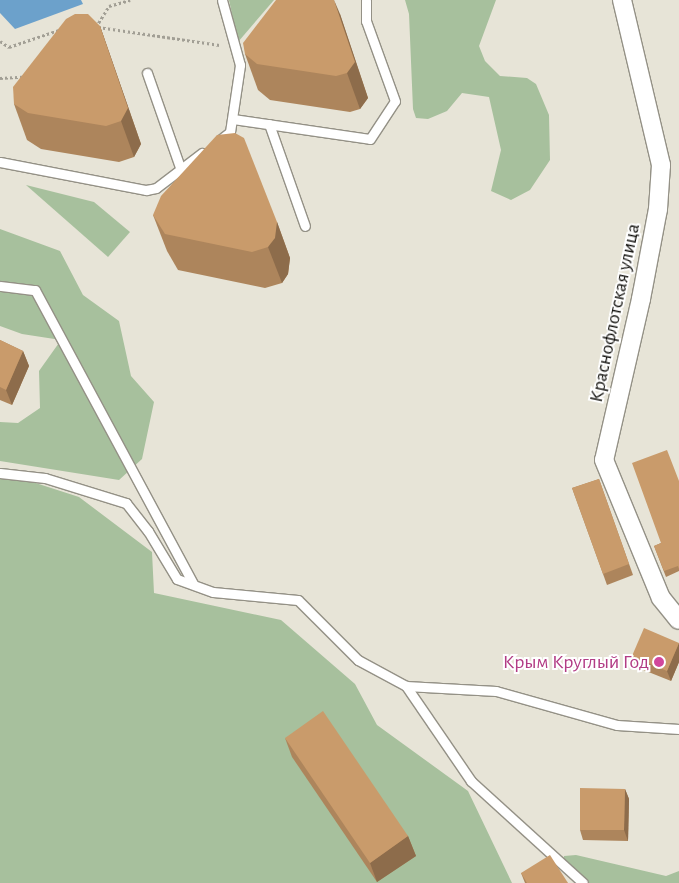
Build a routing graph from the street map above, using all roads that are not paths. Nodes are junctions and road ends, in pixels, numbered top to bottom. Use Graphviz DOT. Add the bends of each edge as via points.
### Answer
graph roads {
  1 [pos="222,0"];
  2 [pos="366,0"];
  3 [pos="622,0"];
  4 [pos="146,73"];
  5 [pos="233,119"];
  6 [pos="269,124"];
  7 [pos="0,162"];
  8 [pos="181,170"];
  9 [pos="305,226"];
  10 [pos="0,286"];
  11 [pos="0,473"];
  12 [pos="193,584"];
  13 [pos="679,620"];
  14 [pos="406,686"];
  15 [pos="679,729"];
  16 [pos="583,883"];
  1 -- 5 [label="lane" via="240,66"];
  2 -- 6 [label="lane" via="366,21 395,101 370,139"];
  3 -- 13 [label="street, Краснофлотская улица" via="661,164 658,209 645,281 604,460 660,598"];
  4 -- 8 [label="lane"];
  5 -- 6 [label="lane"];
  5 -- 8 [label="lane" via="230,132"];
  6 -- 9 [label="lane"];
  7 -- 8 [label="lane" via="146,190 156,188"];
  10 -- 12 [label="lane" via="35,290"];
  11 -- 12 [label="lane" via="45,478 126,503 148,531 177,579"];
  12 -- 14 [label="lane" via="213,592 298,600 358,660"];
  14 -- 15 [label="lane" via="496,691 617,725"];
  14 -- 16 [label="lane" via="471,780"];
}
